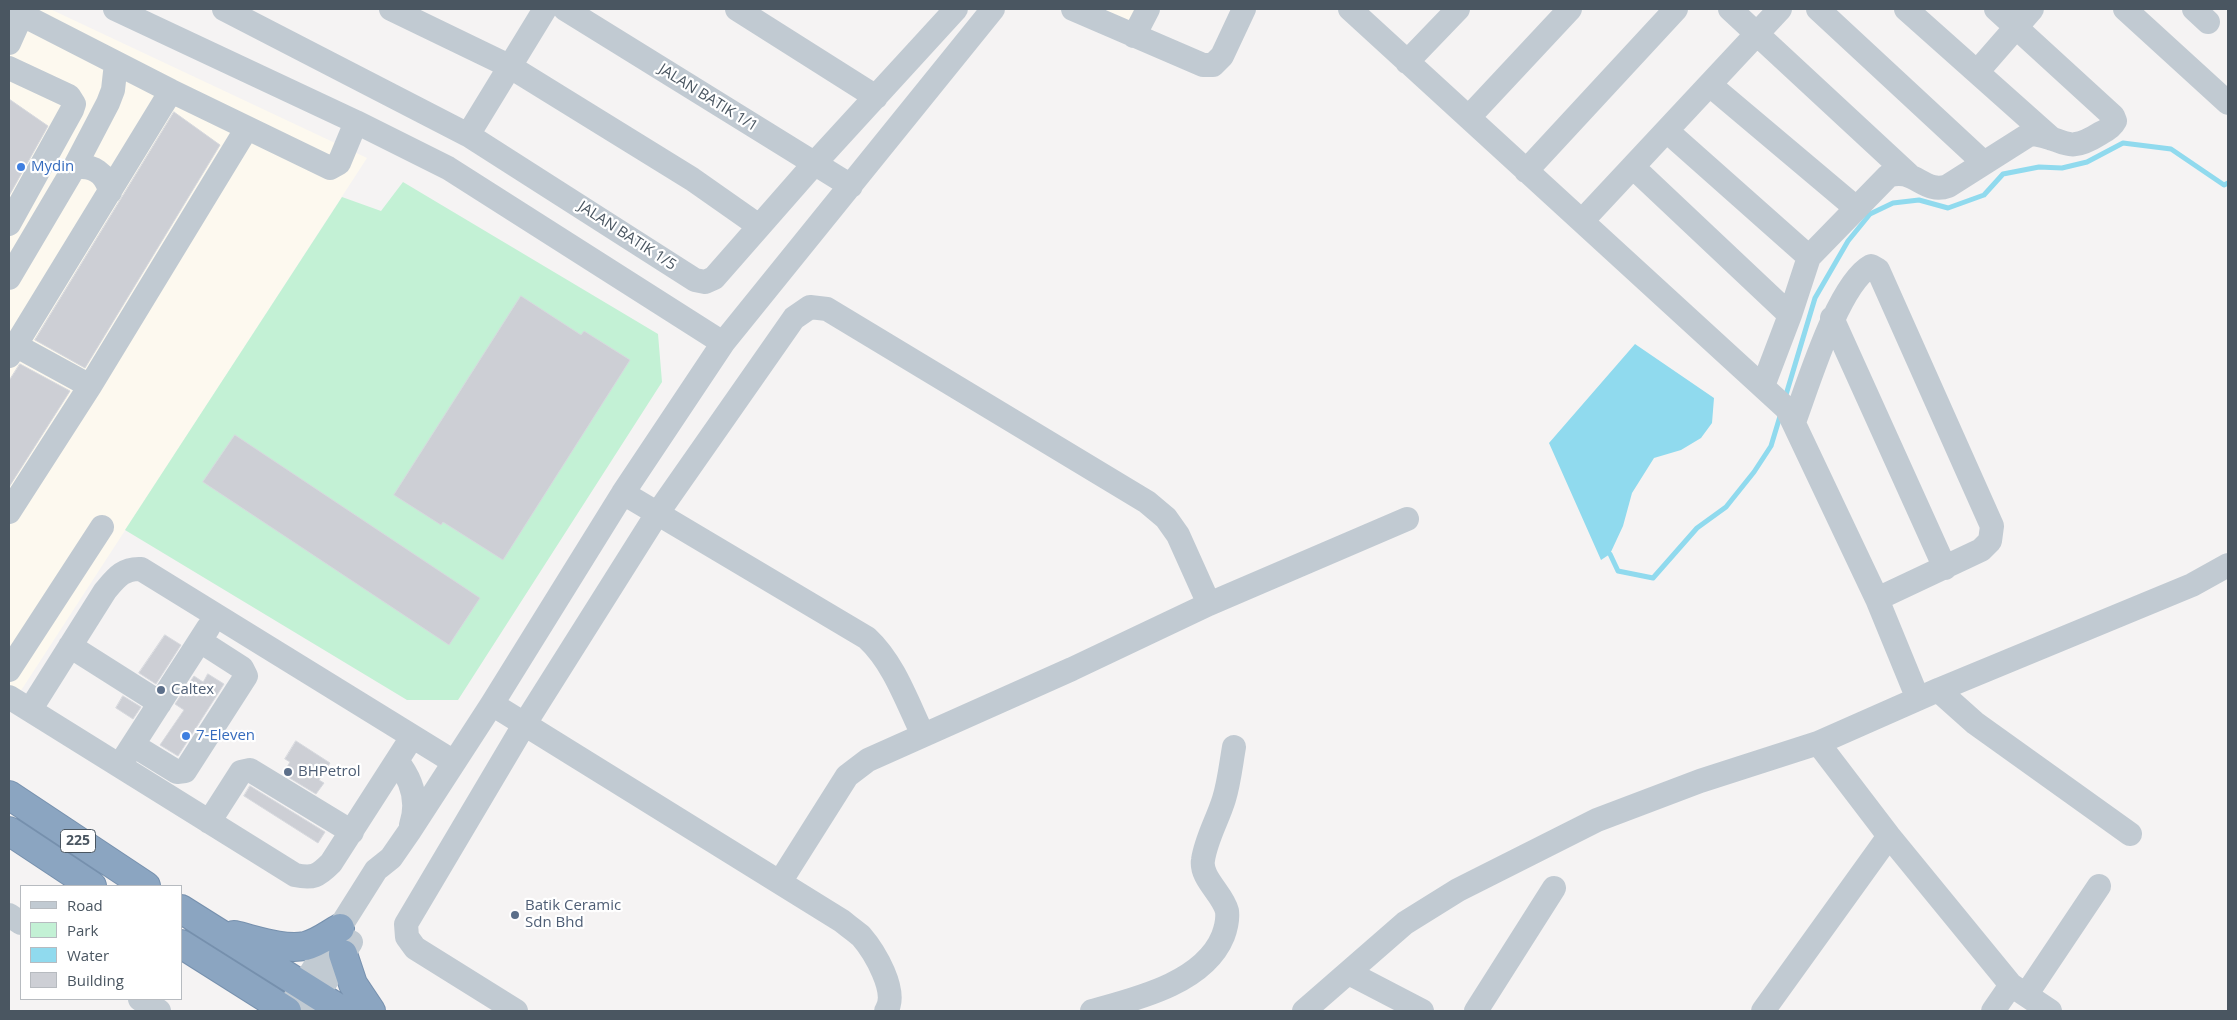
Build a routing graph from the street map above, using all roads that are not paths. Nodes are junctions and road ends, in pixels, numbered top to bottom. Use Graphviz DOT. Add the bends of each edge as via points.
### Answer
graph roads {
  1 [pos="115,9"];
  2 [pos="224,9"];
  3 [pos="390,9"];
  4 [pos="545,9"];
  5 [pos="565,9"];
  6 [pos="737,9"];
  7 [pos="993,9"];
  8 [pos="1073,9"];
  9 [pos="1148,9"];
  10 [pos="1244,9"];
  11 [pos="1458,9"];
  12 [pos="1570,9"];
  13 [pos="1676,9"];
  14 [pos="1730,9"];
  15 [pos="1780,9"];
  16 [pos="1818,9"];
  17 [pos="1906,9"];
  18 [pos="1996,9"];
  19 [pos="2032,9"];
  20 [pos="2125,9"];
  21 [pos="1353,10"];
  22 [pos="17,11"];
  23 [pos="945,12"];
  24 [pos="2015,27"];
  25 [pos="1757,33"];
  26 [pos="1134,36"];
  27 [pos="9,43"];
  28 [pos="1408,62"];
  29 [pos="116,63"];
  30 [pos="509,66"];
  31 [pos="9,68"];
  32 [pos="1977,72"];
  33 [pos="1710,85"];
  34 [pos="171,91"];
  35 [pos="876,97"];
  36 [pos="2228,103"];
  37 [pos="1469,117"];
  38 [pos="356,122"];
  39 [pos="247,128"];
  40 [pos="1667,131"];
  41 [pos="468,135"];
  42 [pos="2052,139"];
  43 [pos="1984,163"];
  44 [pos="814,164"];
  45 [pos="1633,167"];
  46 [pos="74,168"];
  47 [pos="1526,171"];
  48 [pos="1908,174"];
  49 [pos="851,186"];
  50 [pos="110,192"];
  51 [pos="1856,208"];
  52 [pos="1582,221"];
  53 [pos="9,224"];
  54 [pos="759,226"];
  55 [pos="1808,257"];
  56 [pos="9,278"];
  57 [pos="1790,315"];
  58 [pos="1832,318"];
  59 [pos="723,343"];
  60 [pos="12,350"];
  61 [pos="90,386"];
  62 [pos="1780,404"];
  63 [pos="623,493"];
  64 [pos="9,512"];
  65 [pos="657,514"];
  66 [pos="1407,519"];
  67 [pos="102,527"];
  68 [pos="2228,565"];
  69 [pos="1945,568"];
  70 [pos="1877,599"];
  71 [pos="1209,604"];
  72 [pos="216,616"];
  73 [pos="200,640"];
  74 [pos="70,646"];
  75 [pos="9,670"];
  76 [pos="1928,694"];
  77 [pos="9,697"];
  78 [pos="160,703"];
  79 [pos="492,704"];
  80 [pos="30,710"];
  81 [pos="524,726"];
  82 [pos="923,735"];
  83 [pos="412,737"];
  84 [pos="1818,743"];
  85 [pos="133,745"];
  86 [pos="1234,747"];
  87 [pos="397,761"];
  88 [pos="454,762"];
  89 [pos="119,766"];
  90 [pos="9,795"];
  91 [pos="209,822"];
  92 [pos="9,832"];
  93 [pos="352,832"];
  94 [pos="409,832"];
  95 [pos="2130,834"];
  96 [pos="1889,836"];
  97 [pos="780,882"];
  98 [pos="90,885"];
  99 [pos="144,885"];
  100 [pos="2099,886"];
  101 [pos="1554,888"];
  102 [pos="182,910"];
  103 [pos="9,916"];
  104 [pos="20,923"];
  105 [pos="213,930"];
  106 [pos="342,941"];
  107 [pos="182,945"];
  108 [pos="1349,973"];
  109 [pos="2018,990"];
  110 [pos="309,997"];
  111 [pos="142,1000"];
  112 [pos="889,1010"];
  113 [pos="159,1011"];
  114 [pos="287,1011"];
  115 [pos="343,1011"];
  116 [pos="370,1011"];
  117 [pos="516,1011"];
  118 [pos="1092,1011"];
  119 [pos="1304,1011"];
  120 [pos="1422,1011"];
  121 [pos="1476,1011"];
  122 [pos="1763,1011"];
  123 [pos="1993,1011"];
  124 [pos="2050,1011"];
  1 -- 38 [label="street"];
  2 -- 41 [label="street, JALAN BATIK 1/5"];
  3 -- 30 [label="street"];
  4 -- 30 [label="street"];
  5 -- 44 [label="street, JALAN BATIK 1/1"];
  6 -- 35 [label="street"];
  7 -- 49 [label="street"];
  8 -- 26 [label="street"];
  9 -- 26 [label="street"];
  10 -- 26 [label="street" via="1222,56 1213,64 1203,65"];
  11 -- 28 [label="street"];
  12 -- 37 [label="street"];
  13 -- 47 [label="street"];
  14 -- 25 [label="street"];
  15 -- 25 [label="street"];
  16 -- 43 [label="street"];
  17 -- 32 [label="street"];
  18 -- 24 [label="street"];
  19 -- 24 [label="street"];
  20 -- 36 [label="street"];
  21 -- 28 [label="street"];
  22 -- 27 [label="street"];
  22 -- 29 [label="street"];
  23 -- 35 [label="street, JALAN BATIK 1/5"];
  24 -- 32 [label="street"];
  24 -- 42 [label="street" via="2115,121 2113,126 2085,144 2069,145"];
  25 -- 33 [label="street"];
  25 -- 48 [label="street"];
  28 -- 37 [label="street"];
  29 -- 34 [label="street"];
  29 -- 46 [label="street" via="108,103"];
  30 -- 41 [label="street"];
  30 -- 54 [label="street" via="692,180"];
  31 -- 53 [label="street" via="68,96 74,104"];
  32 -- 42 [label="street"];
  33 -- 40 [label="street"];
  33 -- 51 [label="street"];
  34 -- 39 [label="street"];
  34 -- 50 [label="street"];
  35 -- 44 [label="street, JALAN BATIK 1/5"];
  37 -- 47 [label="street"];
  38 -- 39 [label="street" via="339,163 330,168"];
  38 -- 59 [label="street" via="448,168"];
  39 -- 61 [label="street"];
  40 -- 45 [label="street"];
  40 -- 55 [label="street"];
  41 -- 54 [label="street, JALAN BATIK 1/5" via="695,280 705,282 714,278"];
  42 -- 43 [label="street" via="2030,134"];
  43 -- 48 [label="street" via="1941,189"];
  44 -- 49 [label="street, JALAN BATIK 1/1"];
  44 -- 54 [label="street, JALAN BATIK 1/5"];
  45 -- 52 [label="street"];
  45 -- 57 [label="street"];
  46 -- 50 [label="street" via="89,167 101,173"];
  46 -- 56 [label="street"];
  47 -- 52 [label="street"];
  48 -- 51 [label="street" via="1888,176"];
  49 -- 59 [label="street"];
  50 -- 60 [label="street"];
  51 -- 55 [label="street"];
  52 -- 62 [label="street"];
  55 -- 57 [label="street"];
  57 -- 62 [label="street"];
  58 -- 62 [label="street"];
  58 -- 69 [label="street"];
  58 -- 69 [label="street" via="1862,271 1871,266 1878,270 1992,526 1990,541 1982,550"];
  59 -- 63 [label="street"];
  60 -- 61 [label="street"];
  61 -- 64 [label="street"];
  62 -- 70 [label="street"];
  63 -- 65 [label="street"];
  63 -- 79 [label="street"];
  65 -- 71 [label="street" via="794,318 810,307 827,309 1147,502 1166,518 1178,535"];
  65 -- 81 [label="street"];
  65 -- 82 [label="street" via="867,638 888,662"];
  66 -- 71 [label="street"];
  67 -- 75 [label="street"];
  68 -- 76 [label="street" via="2192,585"];
  69 -- 70 [label="street"];
  70 -- 76 [label="street"];
  71 -- 82 [label="street"];
  72 -- 73 [label="street"];
  72 -- 74 [label="street" via="141,569 130,568 117,576 105,591"];
  72 -- 83 [label="street"];
  73 -- 78 [label="street"];
  73 -- 85 [label="street" via="242,668 246,676 185,771 177,772"];
  74 -- 78 [label="street"];
  74 -- 80 [label="street"];
  76 -- 84 [label="street"];
  76 -- 95 [label="street"];
  77 -- 80 [label="street"];
  78 -- 85 [label="street"];
  79 -- 81 [label="street"];
  79 -- 88 [label="street"];
  80 -- 89 [label="street"];
  81 -- 97 [label="street"];
  81 -- 117 [label="street" via="406,924 407,937 415,948"];
  82 -- 97 [label="street" via="868,760 848,776"];
  83 -- 87 [label="street"];
  83 -- 88 [label="street"];
  84 -- 96 [label="street"];
  84 -- 108 [label="street" via="1700,781 1607,816 1518,858 1405,923"];
  85 -- 89 [label="street"];
  86 -- 118 [label="street" via="1225,798 1202,862 1227,912 1220,943 1190,975 1156,991"];
  87 -- 93 [label="street"];
  87 -- 94 [label="street" via="413,792 413,819"];
  88 -- 94 [label="street"];
  89 -- 91 [label="street"];
  90 -- 99 [label="highway, 225"];
  91 -- 93 [label="street" via="294,875 309,878 321,873 331,863"];
  91 -- 93 [label="street" via="241,772 250,770"];
  92 -- 98 [label="highway, 225"];
  94 -- 106 [label="street" via="391,858 376,870"];
  96 -- 109 [label="street"];
  96 -- 122 [label="street"];
  97 -- 112 [label="street" via="861,936 888,982"];
  100 -- 109 [label="street"];
  101 -- 121 [label="street"];
  102 -- 105 [label="highway"];
  103 -- 104 [label="street"];
  105 -- 106 [label="highway" via="270,943 304,946"];
  105 -- 110 [label="highway"];
  106 -- 110 [label="street"];
  106 -- 116 [label="highway" via="353,984"];
  107 -- 114 [label="highway"];
  108 -- 119 [label="street"];
  108 -- 120 [label="street"];
  109 -- 123 [label="street"];
  109 -- 124 [label="street"];
  110 -- 114 [label="street"];
  110 -- 115 [label="highway"];
  111 -- 113 [label="street"];
}
